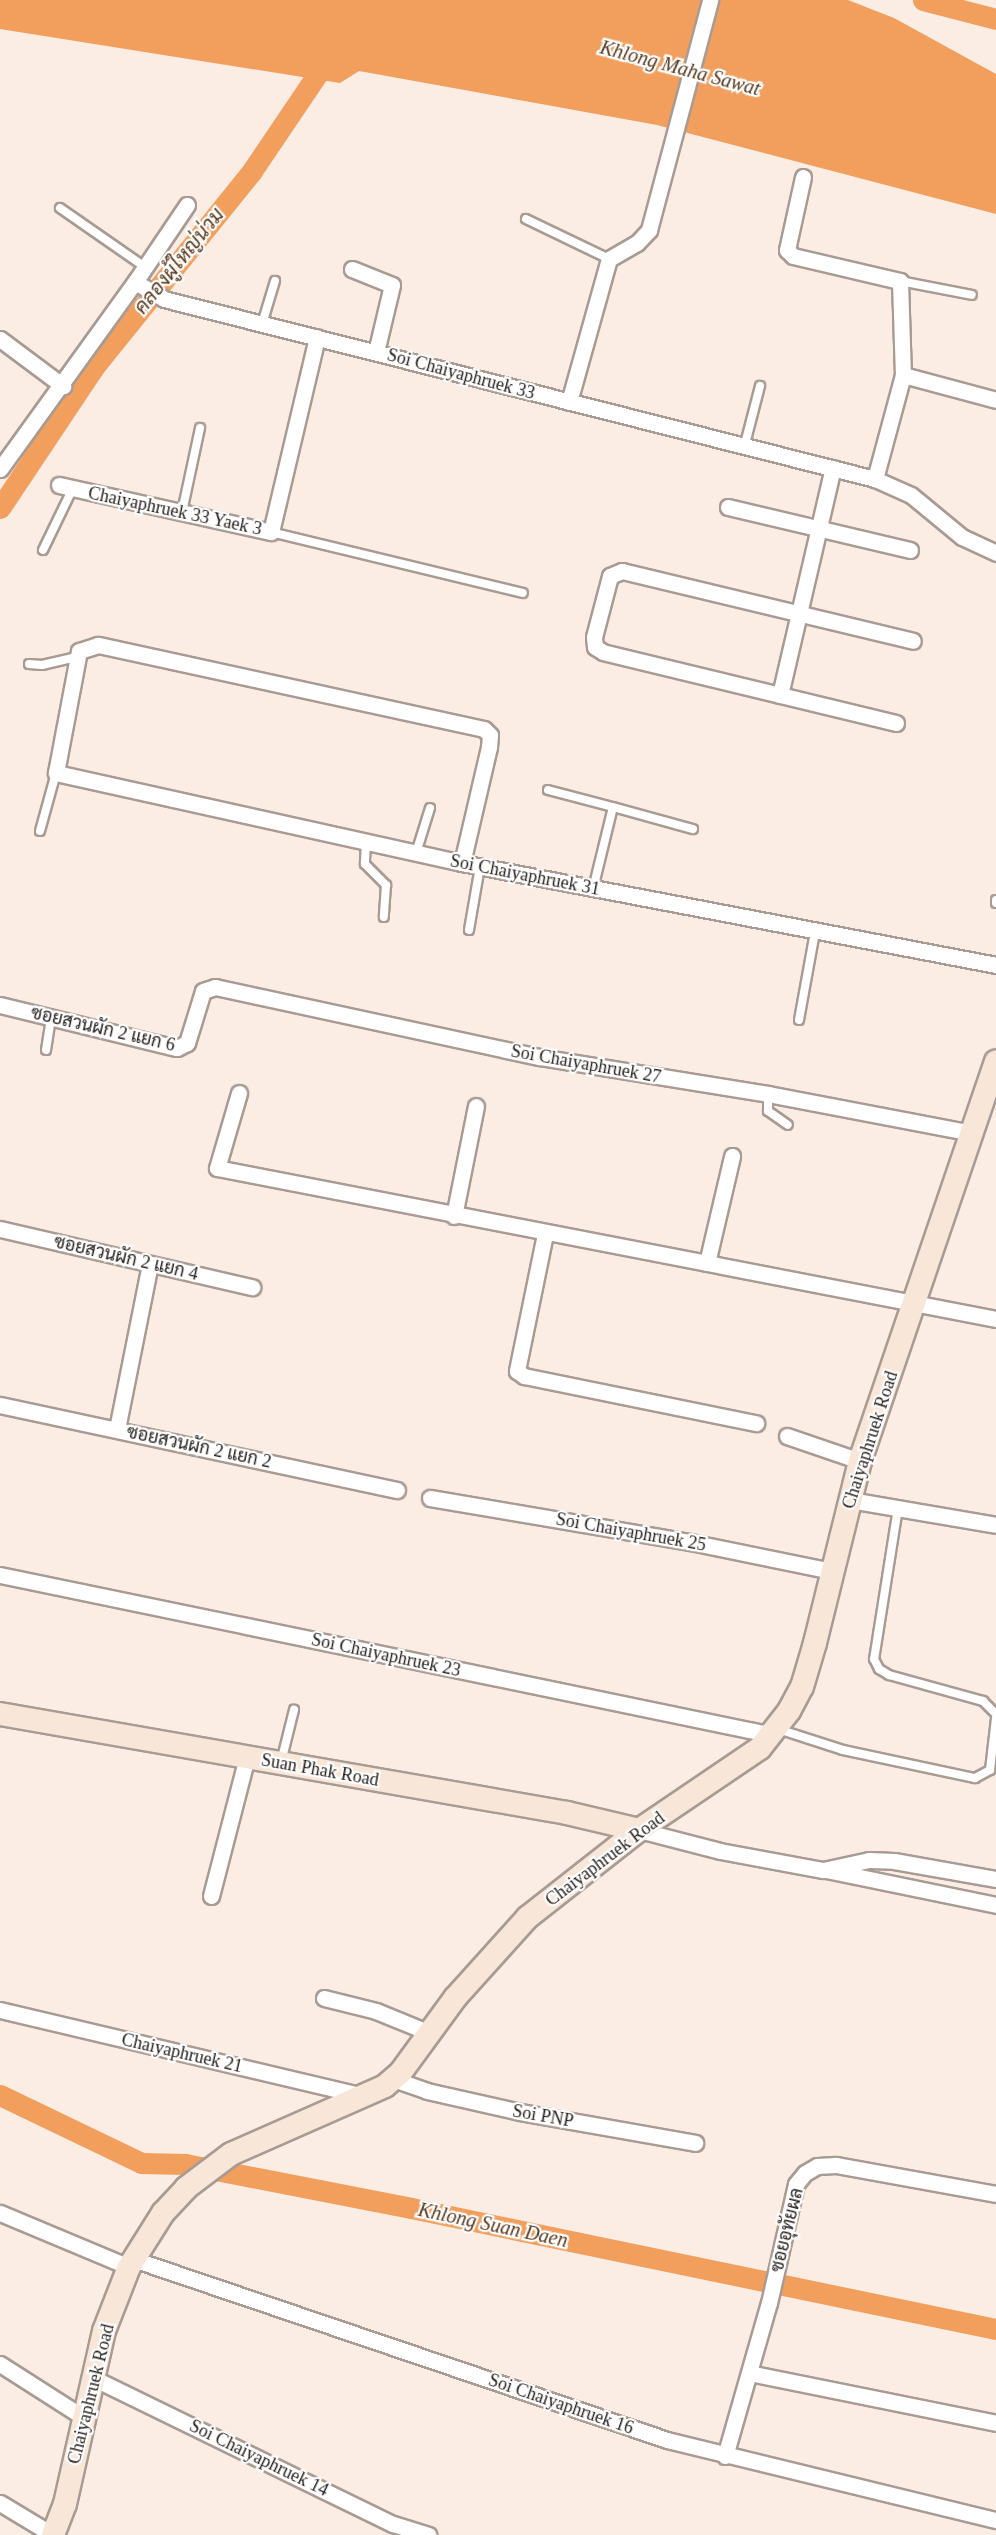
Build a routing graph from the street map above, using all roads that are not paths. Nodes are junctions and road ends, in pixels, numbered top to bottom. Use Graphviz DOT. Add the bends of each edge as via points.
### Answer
graph roads {
  1 [pos="710,0"];
  2 [pos="802,177"];
  3 [pos="187,205"];
  4 [pos="60,208"];
  5 [pos="526,219"];
  6 [pos="609,259"];
  7 [pos="146,268"];
  8 [pos="352,269"];
  9 [pos="275,280"];
  10 [pos="900,281"];
  11 [pos="142,287"];
  12 [pos="972,296"];
  13 [pos="262,324"];
  14 [pos="317,337"];
  15 [pos="0,339"];
  16 [pos="376,352"];
  17 [pos="903,375"];
  18 [pos="63,386"];
  19 [pos="760,386"];
  20 [pos="996,400"];
  21 [pos="569,402"];
  22 [pos="200,428"];
  23 [pos="745,444"];
  24 [pos="0,468"];
  25 [pos="833,468"];
  26 [pos="875,479"];
  27 [pos="66,487"];
  28 [pos="728,507"];
  29 [pos="182,512"];
  30 [pos="818,529"];
  31 [pos="271,532"];
  32 [pos="43,550"];
  33 [pos="910,550"];
  34 [pos="996,553"];
  35 [pos="523,592"];
  36 [pos="800,612"];
  37 [pos="913,641"];
  38 [pos="77,657"];
  39 [pos="29,664"];
  40 [pos="780,695"];
  41 [pos="896,723"];
  42 [pos="56,773"];
  43 [pos="548,790"];
  44 [pos="613,807"];
  45 [pos="430,808"];
  46 [pos="693,829"];
  47 [pos="40,831"];
  48 [pos="366,842"];
  49 [pos="416,853"];
  50 [pos="462,863"];
  51 [pos="480,866"];
  52 [pos="592,889"];
  53 [pos="384,917"];
  54 [pos="469,930"];
  55 [pos="815,932"];
  56 [pos="996,965"];
  57 [pos="203,991"];
  58 [pos="0,1005"];
  59 [pos="51,1019"];
  60 [pos="799,1020"];
  61 [pos="46,1050"];
  62 [pos="996,1062"];
  63 [pos="239,1093"];
  64 [pos="768,1094"];
  65 [pos="476,1106"];
  66 [pos="788,1125"];
  67 [pos="973,1133"];
  68 [pos="732,1156"];
  69 [pos="454,1216"];
  70 [pos="0,1229"];
  71 [pos="544,1234"];
  72 [pos="707,1263"];
  73 [pos="150,1264"];
  74 [pos="252,1287"];
  75 [pos="915,1304"];
  76 [pos="996,1319"];
  77 [pos="0,1405"];
  78 [pos="756,1423"];
  79 [pos="117,1429"];
  80 [pos="787,1436"];
  81 [pos="860,1461"];
  82 [pos="397,1490"];
  83 [pos="430,1498"];
  84 [pos="850,1500"];
  85 [pos="898,1508"];
  86 [pos="996,1526"];
  87 [pos="831,1571"];
  88 [pos="0,1575"];
  89 [pos="294,1710"];
  90 [pos="0,1714"];
  91 [pos="996,1716"];
  92 [pos="775,1731"];
  93 [pos="247,1756"];
  94 [pos="281,1763"];
  95 [pos="639,1830"];
  96 [pos="824,1870"];
  97 [pos="996,1879"];
  98 [pos="211,1896"];
  99 [pos="996,1905"];
  100 [pos="324,1998"];
  101 [pos="0,2010"];
  102 [pos="430,2033"];
  103 [pos="393,2079"];
  104 [pos="364,2096"];
  105 [pos="695,2143"];
  106 [pos="996,2194"];
  107 [pos="0,2213"];
  108 [pos="131,2263"];
  109 [pos="0,2364"];
  110 [pos="749,2373"];
  111 [pos="91,2377"];
  112 [pos="83,2416"];
  113 [pos="996,2422"];
  114 [pos="725,2456"];
  115 [pos="0,2503"];
  116 [pos="996,2520"];
  117 [pos="59,2533"];
  118 [pos="428,2535"];
  1 -- 6 [label="street" via="649,230 637,243"];
  2 -- 10 [label="street" via="787,250 793,256"];
  3 -- 7 [label="street"];
  4 -- 7 [label="lane"];
  5 -- 6 [label="lane"];
  6 -- 21 [label="street"];
  7 -- 11 [label="street"];
  8 -- 16 [label="street" via="392,285"];
  9 -- 13 [label="lane"];
  10 -- 12 [label="lane"];
  10 -- 17 [label="street"];
  11 -- 13 [label="street, Soi Chaiyaphruek 33"];
  11 -- 18 [label="street"];
  13 -- 14 [label="street, Soi Chaiyaphruek 33"];
  14 -- 16 [label="street, Soi Chaiyaphruek 33"];
  14 -- 31 [label="street, Chaiyaphruek 33 Yaek 3"];
  15 -- 18 [label="street"];
  16 -- 21 [label="street, Soi Chaiyaphruek 33"];
  17 -- 20 [label="street"];
  17 -- 26 [label="street"];
  18 -- 24 [label="street"];
  19 -- 23 [label="lane"];
  21 -- 23 [label="street, Soi Chaiyaphruek 33"];
  22 -- 29 [label="lane"];
  23 -- 25 [label="street, Soi Chaiyaphruek 33"];
  25 -- 26 [label="street, Soi Chaiyaphruek 33"];
  25 -- 30 [label="street"];
  26 -- 34 [label="street, Soi Chaiyaphruek 33" via="911,495 962,537"];
  27 -- 29 [label="street, Chaiyaphruek 33 Yaek 3"];
  27 -- 32 [label="lane"];
  28 -- 30 [label="street"];
  29 -- 31 [label="street, Chaiyaphruek 33 Yaek 3"];
  30 -- 33 [label="street"];
  30 -- 36 [label="street"];
  31 -- 35 [label="lane"];
  36 -- 37 [label="street"];
  36 -- 40 [label="street"];
  36 -- 40 [label="street" via="622,571 610,576 594,637 595,647 603,652"];
  38 -- 39 [label="lane"];
  38 -- 42 [label="street"];
  38 -- 50 [label="street" via="84,647 98,645 484,729 490,735 489,747"];
  40 -- 41 [label="street"];
  42 -- 47 [label="lane"];
  42 -- 48 [label="street, Soi Chaiyaphruek 31"];
  43 -- 44 [label="lane"];
  44 -- 46 [label="lane"];
  44 -- 52 [label="lane"];
  45 -- 49 [label="lane"];
  48 -- 49 [label="street, Soi Chaiyaphruek 31"];
  48 -- 53 [label="lane" via="364,864 386,885"];
  49 -- 50 [label="street, Soi Chaiyaphruek 31"];
  50 -- 51 [label="street, Soi Chaiyaphruek 31"];
  51 -- 52 [label="street, Soi Chaiyaphruek 31"];
  51 -- 54 [label="lane"];
  52 -- 55 [label="street, Soi Chaiyaphruek 31"];
  55 -- 56 [label="street, Soi Chaiyaphruek 31"];
  55 -- 60 [label="lane"];
  57 -- 59 [label="street, ซอยสวนผัก 2 แยก 6" via="182,1047"];
  57 -- 64 [label="street, Soi Chaiyaphruek 27" via="215,987 540,1057"];
  58 -- 59 [label="street, ซอยสวนผัก 2 แยก 6"];
  59 -- 61 [label="lane"];
  62 -- 67 [label="street, Chaiyaphruek Road"];
  63 -- 69 [label="street" via="217,1168"];
  64 -- 66 [label="lane" via="768,1111"];
  64 -- 67 [label="street, Soi Chaiyaphruek 27"];
  65 -- 69 [label="street"];
  67 -- 75 [label="street, Chaiyaphruek Road"];
  68 -- 72 [label="street"];
  69 -- 71 [label="street"];
  70 -- 73 [label="street, ซอยสวนผัก 2 แยก 4"];
  71 -- 72 [label="street"];
  71 -- 78 [label="street" via="517,1371 524,1376"];
  72 -- 75 [label="street"];
  73 -- 74 [label="street, ซอยสวนผัก 2 แยก 4"];
  73 -- 79 [label="street"];
  75 -- 76 [label="street"];
  75 -- 81 [label="street, Chaiyaphruek Road"];
  77 -- 79 [label="street, ซอยสวนผัก 2 แยก 2"];
  79 -- 82 [label="street, ซอยสวนผัก 2 แยก 2"];
  80 -- 81 [label="street"];
  81 -- 84 [label="street, Chaiyaphruek Road"];
  83 -- 87 [label="street, Soi Chaiyaphruek 25" via="690,1542"];
  84 -- 85 [label="street"];
  84 -- 87 [label="street, Chaiyaphruek Road"];
  85 -- 86 [label="street"];
  85 -- 91 [label="lane" via="874,1659 879,1669 889,1675 982,1701"];
  87 -- 92 [label="street, Chaiyaphruek Road" via="802,1687"];
  88 -- 92 [label="street, Soi Chaiyaphruek 23"];
  89 -- 94 [label="lane"];
  90 -- 93 [label="street, Suan Phak Road"];
  91 -- 92 [label="lane" via="990,1770 975,1778"];
  92 -- 95 [label="street, Chaiyaphruek Road" via="707,1785"];
  93 -- 94 [label="street, Suan Phak Road"];
  93 -- 98 [label="street"];
  94 -- 95 [label="street, Suan Phak Road" via="567,1813"];
  95 -- 96 [label="street" via="720,1851"];
  95 -- 102 [label="street, Chaiyaphruek Road" via="528,1917 462,1989"];
  96 -- 97 [label="street" via="869,1860 894,1861"];
  96 -- 99 [label="street"];
  100 -- 102 [label="street" via="376,2011"];
  101 -- 104 [label="street, Chaiyaphruek 21"];
  102 -- 103 [label="street, Chaiyaphruek Road"];
  103 -- 104 [label="street, Chaiyaphruek Road"];
  103 -- 105 [label="street, Soi PNP" via="426,2091 520,2112"];
  104 -- 108 [label="street, Chaiyaphruek Road" via="231,2154 186,2188 148,2234"];
  106 -- 110 [label="street, ซอยอุทัยผล" via="836,2165 816,2166 805,2173 796,2184"];
  107 -- 108 [label="street, Soi Chaiyaphruek 16"];
  108 -- 111 [label="street, Chaiyaphruek Road"];
  108 -- 114 [label="street, Soi Chaiyaphruek 16"];
  109 -- 112 [label="street"];
  110 -- 113 [label="street"];
  110 -- 114 [label="street, ซอยอุทัยผล"];
  111 -- 112 [label="street, Chaiyaphruek Road"];
  111 -- 118 [label="street, Soi Chaiyaphruek 14" via="393,2524"];
  112 -- 117 [label="street, Chaiyaphruek Road"];
  114 -- 116 [label="street, Soi Chaiyaphruek 16"];
  115 -- 117 [label="street"];
}
